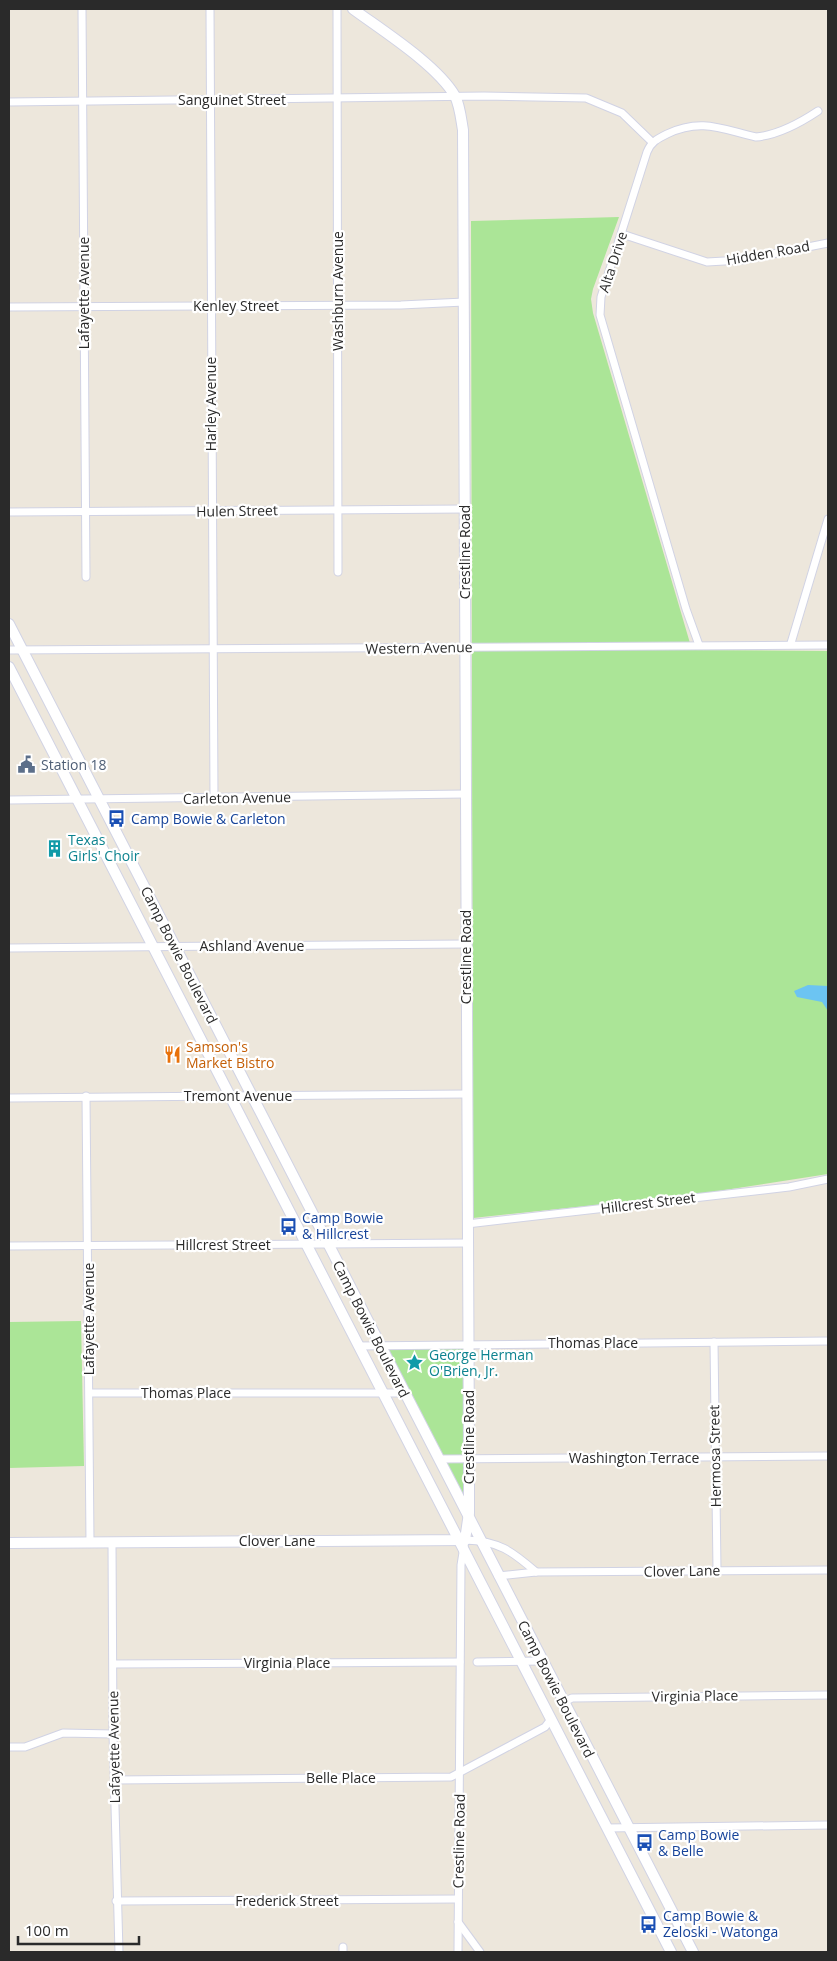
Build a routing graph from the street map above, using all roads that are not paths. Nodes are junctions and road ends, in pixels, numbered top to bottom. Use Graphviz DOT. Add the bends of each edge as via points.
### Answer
graph roads {
  1 [pos="82,9"];
  2 [pos="210,9"];
  3 [pos="337,9"];
  4 [pos="353,9"];
  5 [pos="455,97"];
  6 [pos="337,99"];
  7 [pos="212,100"];
  8 [pos="83,101"];
  9 [pos="9,102"];
  10 [pos="818,111"];
  11 [pos="652,142"];
  12 [pos="622,234"];
  13 [pos="828,243"];
  14 [pos="464,302"];
  15 [pos="338,305"];
  16 [pos="211,306"];
  17 [pos="9,307"];
  18 [pos="85,307"];
  19 [pos="465,509"];
  20 [pos="338,510"];
  21 [pos="84,511"];
  22 [pos="9,512"];
  23 [pos="212,512"];
  24 [pos="828,519"];
  25 [pos="338,572"];
  26 [pos="86,577"];
  27 [pos="9,624"];
  28 [pos="791,643"];
  29 [pos="699,645"];
  30 [pos="828,645"];
  31 [pos="465,647"];
  32 [pos="213,648"];
  33 [pos="21,649"];
  34 [pos="9,650"];
  35 [pos="9,667"];
  36 [pos="61,727"];
  37 [pos="44,737"];
  38 [pos="465,794"];
  39 [pos="214,798"];
  40 [pos="98,799"];
  41 [pos="9,800"];
  42 [pos="76,800"];
  43 [pos="466,944"];
  44 [pos="174,946"];
  45 [pos="152,947"];
  46 [pos="9,948"];
  47 [pos="466,1094"];
  48 [pos="86,1096"];
  49 [pos="230,1096"];
  50 [pos="251,1096"];
  51 [pos="9,1098"];
  52 [pos="828,1179"];
  53 [pos="467,1224"];
  54 [pos="467,1243"];
  55 [pos="305,1244"];
  56 [pos="327,1244"];
  57 [pos="89,1245"];
  58 [pos="9,1246"];
  59 [pos="828,1341"];
  60 [pos="714,1342"];
  61 [pos="469,1344"];
  62 [pos="378,1345"];
  63 [pos="358,1346"];
  64 [pos="382,1392"];
  65 [pos="403,1392"];
  66 [pos="90,1393"];
  67 [pos="828,1456"];
  68 [pos="469,1458"];
  69 [pos="715,1458"];
  70 [pos="439,1459"];
  71 [pos="468,1518"];
  72 [pos="462,1540"];
  73 [pos="479,1540"];
  74 [pos="90,1542"];
  75 [pos="112,1542"];
  76 [pos="9,1543"];
  77 [pos="463,1551"];
  78 [pos="717,1570"];
  79 [pos="828,1570"];
  80 [pos="536,1572"];
  81 [pos="498,1576"];
  82 [pos="542,1661"];
  83 [pos="460,1662"];
  84 [pos="477,1662"];
  85 [pos="521,1662"];
  86 [pos="114,1664"];
  87 [pos="828,1694"];
  88 [pos="564,1702"];
  89 [pos="551,1719"];
  90 [pos="113,1734"];
  91 [pos="9,1747"];
  92 [pos="460,1771"];
  93 [pos="115,1780"];
  94 [pos="828,1825"];
  95 [pos="607,1828"];
  96 [pos="628,1828"];
  97 [pos="457,1899"];
  98 [pos="116,1901"];
  99 [pos="458,1922"];
  100 [pos="119,1952"];
  101 [pos="458,1952"];
  102 [pos="480,1952"];
  103 [pos="671,1952"];
  104 [pos="693,1952"];
  1 -- 8 [label="street, Lafayette Avenue"];
  2 -- 7 [label="street, Harley Avenue"];
  3 -- 6 [label="street, Washburn Avenue"];
  4 -- 5 [label="main road, Crestline Road" via="428,66"];
  5 -- 6 [label="street, Sanguinet Street"];
  5 -- 11 [label="street" via="586,98 622,113"];
  5 -- 14 [label="main road, Crestline Road" via="463,130"];
  6 -- 7 [label="street, Sanguinet Street"];
  6 -- 15 [label="street, Washburn Avenue"];
  7 -- 8 [label="street, Sanguinet Street"];
  7 -- 16 [label="street, Harley Avenue"];
  8 -- 9 [label="street, Sanguinet Street"];
  8 -- 18 [label="street, Lafayette Avenue"];
  10 -- 11 [label="street" via="792,126 762,136 702,125 680,128"];
  11 -- 12 [label="street, Alta Drive" via="646,152"];
  12 -- 13 [label="street, Hidden Road" via="706,262 742,260"];
  12 -- 29 [label="street, Alta Drive" via="601,297 600,315"];
  14 -- 15 [label="street, Kenley Street"];
  14 -- 19 [label="main road, Crestline Road"];
  15 -- 16 [label="street, Kenley Street"];
  15 -- 20 [label="street, Washburn Avenue"];
  16 -- 18 [label="street, Kenley Street"];
  16 -- 23 [label="street, Harley Avenue"];
  17 -- 18 [label="street, Kenley Street"];
  18 -- 21 [label="street, Lafayette Avenue"];
  19 -- 20 [label="street, Hulen Street"];
  19 -- 31 [label="main road, Crestline Road"];
  20 -- 23 [label="street, Hulen Street"];
  20 -- 25 [label="street, Washburn Avenue"];
  21 -- 22 [label="street, Hulen Street"];
  21 -- 23 [label="street, Hulen Street"];
  21 -- 26 [label="street, Lafayette Avenue"];
  23 -- 32 [label="street, Harley Avenue"];
  24 -- 28 [label="street"];
  27 -- 33 [label="main road, Camp Bowie Boulevard"];
  28 -- 29 [label="street, Western Avenue"];
  28 -- 30 [label="street, Western Avenue"];
  29 -- 31 [label="street, Western Avenue"];
  31 -- 32 [label="street, Western Avenue"];
  31 -- 38 [label="main road, Crestline Road"];
  32 -- 33 [label="street, Western Avenue"];
  32 -- 39 [label="street, Harley Avenue"];
  33 -- 34 [label="street, Western Avenue"];
  33 -- 36 [label="main road, Camp Bowie Boulevard"];
  35 -- 37 [label="main road, Camp Bowie Boulevard"];
  36 -- 37 [label="main road"];
  36 -- 40 [label="main road, Camp Bowie Boulevard"];
  37 -- 42 [label="main road, Camp Bowie Boulevard"];
  38 -- 39 [label="street, Carleton Avenue"];
  38 -- 43 [label="main road, Crestline Road"];
  39 -- 40 [label="street, Carleton Avenue"];
  40 -- 42 [label="street, Carleton Avenue"];
  40 -- 44 [label="main road, Camp Bowie Boulevard"];
  41 -- 42 [label="street, Carleton Avenue"];
  42 -- 45 [label="main road, Camp Bowie Boulevard"];
  43 -- 44 [label="street, Ashland Avenue"];
  43 -- 47 [label="main road, Crestline Road"];
  44 -- 45 [label="street, Ashland Avenue"];
  44 -- 50 [label="main road, Camp Bowie Boulevard"];
  45 -- 46 [label="street, Ashland Avenue"];
  45 -- 49 [label="main road, Camp Bowie Boulevard"];
  47 -- 50 [label="street, Tremont Avenue"];
  47 -- 53 [label="main road, Crestline Road"];
  48 -- 49 [label="street, Tremont Avenue"];
  48 -- 51 [label="street, Tremont Avenue"];
  48 -- 57 [label="street, Lafayette Avenue"];
  49 -- 50 [label="street, Tremont Avenue"];
  49 -- 55 [label="main road, Camp Bowie Boulevard"];
  50 -- 56 [label="main road, Camp Bowie Boulevard"];
  52 -- 53 [label="street, Hillcrest Street" via="789,1187"];
  53 -- 54 [label="main road, Crestline Road"];
  54 -- 56 [label="street, Hillcrest Street"];
  54 -- 61 [label="main road, Crestline Road"];
  55 -- 56 [label="street, Hillcrest Street"];
  55 -- 57 [label="street, Hillcrest Street"];
  55 -- 63 [label="main road, Camp Bowie Boulevard"];
  56 -- 62 [label="main road, Camp Bowie Boulevard"];
  57 -- 58 [label="street, Hillcrest Street"];
  57 -- 66 [label="street, Lafayette Avenue"];
  59 -- 60 [label="street, Thomas Place"];
  60 -- 61 [label="street, Thomas Place"];
  60 -- 69 [label="street, Hermosa Street"];
  61 -- 62 [label="street, Thomas Place"];
  61 -- 68 [label="main road, Crestline Road"];
  62 -- 63 [label="street, Thomas Place"];
  62 -- 65 [label="main road, Camp Bowie Boulevard"];
  63 -- 64 [label="main road, Camp Bowie Boulevard"];
  64 -- 65 [label="street, Thomas Place"];
  64 -- 66 [label="street, Thomas Place"];
  64 -- 72 [label="main road, Camp Bowie Boulevard"];
  65 -- 70 [label="main road, Camp Bowie Boulevard"];
  66 -- 74 [label="street, Lafayette Avenue"];
  67 -- 69 [label="street, Washington Terrace"];
  68 -- 69 [label="street, Washington Terrace"];
  68 -- 70 [label="street, Washington Terrace"];
  68 -- 71 [label="main road, Crestline Road"];
  69 -- 78 [label="street, Hermosa Street"];
  70 -- 71 [label="main road, Camp Bowie Boulevard"];
  71 -- 72 [label="main road, Crestline Road"];
  71 -- 73 [label="main road, Camp Bowie Boulevard"];
  72 -- 73 [label="street, Clover Lane"];
  72 -- 75 [label="main road, Clover Lane"];
  72 -- 77 [label="main road, Camp Bowie Boulevard"];
  73 -- 80 [label="street, Clover Lane" via="506,1548"];
  73 -- 81 [label="main road, Camp Bowie Boulevard"];
  74 -- 75 [label="main road, Clover Lane"];
  74 -- 76 [label="main road, Clover Lane"];
  75 -- 86 [label="street, Lafayette Avenue"];
  77 -- 83 [label="street, Crestline Road"];
  77 -- 85 [label="main road, Camp Bowie Boulevard"];
  78 -- 79 [label="street, Clover Lane"];
  78 -- 80 [label="street, Clover Lane"];
  80 -- 81 [label="street, Clover Lane"];
  81 -- 82 [label="main road, Camp Bowie Boulevard"];
  82 -- 85 [label="street"];
  82 -- 88 [label="main road, Camp Bowie Boulevard"];
  83 -- 86 [label="street, Virginia Place"];
  83 -- 92 [label="street, Crestline Road"];
  84 -- 85 [label="street"];
  85 -- 89 [label="main road, Camp Bowie Boulevard"];
  86 -- 90 [label="street, Lafayette Avenue"];
  87 -- 88 [label="street, Virginia Place" via="572,1698"];
  88 -- 89 [label="main road"];
  88 -- 96 [label="main road, Camp Bowie Boulevard"];
  89 -- 92 [label="street, Belle Place" via="545,1727"];
  89 -- 95 [label="main road, Camp Bowie Boulevard"];
  90 -- 91 [label="street" via="63,1734 25,1747"];
  90 -- 93 [label="street, Lafayette Avenue"];
  92 -- 93 [label="street, Belle Place" via="451,1777"];
  92 -- 97 [label="street, Crestline Road"];
  93 -- 98 [label="street, Lafayette Avenue"];
  94 -- 96 [label="street"];
  95 -- 96 [label="street"];
  95 -- 103 [label="main road, Camp Bowie Boulevard"];
  96 -- 104 [label="main road, Camp Bowie Boulevard"];
  97 -- 98 [label="street, Frederick Street"];
  97 -- 99 [label="street, Crestline Road"];
  98 -- 100 [label="street, Lafayette Avenue"];
  99 -- 101 [label="street, Crestline Road"];
  99 -- 102 [label="street"];
}
